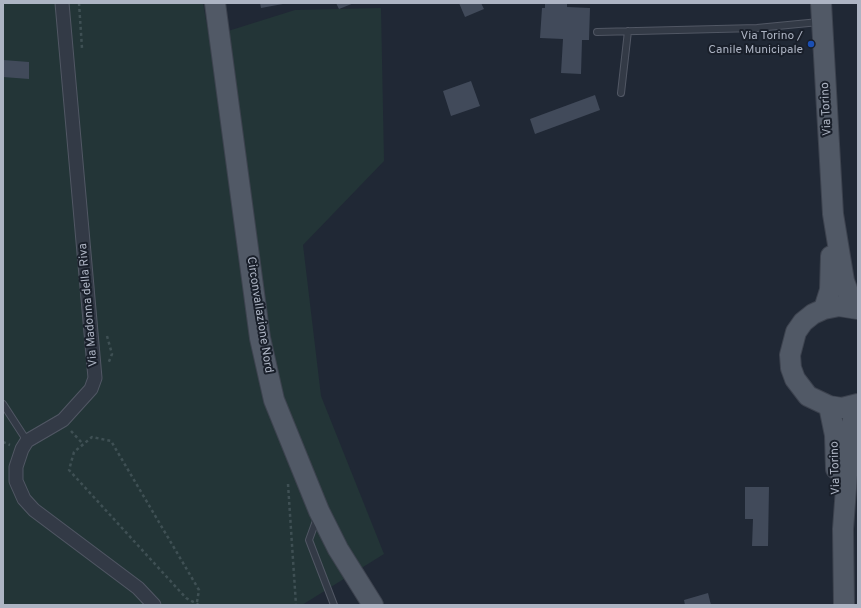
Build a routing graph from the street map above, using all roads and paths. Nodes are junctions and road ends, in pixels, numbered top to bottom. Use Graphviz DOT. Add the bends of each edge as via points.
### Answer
graph roads {
  1 [pos="62,3"];
  2 [pos="216,3"];
  3 [pos="821,13"];
  4 [pos="628,31"];
  5 [pos="597,32"];
  6 [pos="621,93"];
  7 [pos="833,214"];
  8 [pos="856,308"];
  9 [pos="824,309"];
  10 [pos="3,404"];
  11 [pos="857,405"];
  12 [pos="829,406"];
  13 [pos="65,423"];
  14 [pos="27,441"];
  15 [pos="82,444"];
  16 [pos="288,482"];
  17 [pos="319,511"];
  18 [pos="843,529"];
  19 [pos="198,604"];
  20 [pos="154,605"];
  21 [pos="296,605"];
  22 [pos="334,605"];
  23 [pos="372,605"];
  24 [pos="844,605"];
  1 -- 13 [label="street, Via Madonna della Riva" via="95,378 91,389"];
  2 -- 17 [label="main road, Circonvallazione Nord" via="260,338 274,400"];
  3 -- 4 [label="lane" via="757,28"];
  3 -- 7 [label="main road, Via Torino"];
  4 -- 5 [label="lane"];
  4 -- 6 [label="lane"];
  7 -- 8 [label="main road, Via Torino" via="844,282"];
  7 -- 9 [label="main road, Via Torino" via="830,290"];
  8 -- 9 [label="main road" via="839,306"];
  9 -- 12 [label="main road" via="808,318 796,332 790,355 795,379 802,389 816,401"];
  10 -- 14 [label="lane"];
  11 -- 12 [label="main road" via="842,408"];
  11 -- 18 [label="main road, Via Torino" via="850,434"];
  12 -- 18 [label="main road, Via Torino" via="835,435 837,506"];
  13 -- 14 [label="street, Via Madonna della Riva"];
  13 -- 15 [label="path"];
  14 -- 20 [label="street" via="16,467 16,481 24,499 34,510 138,588"];
  15 -- 19 [label="path" via="74,452 69,470 186,598"];
  15 -- 19 [label="path" via="92,437 111,441 199,590"];
  16 -- 21 [label="path"];
  17 -- 22 [label="lane" via="309,540"];
  17 -- 23 [label="main road, Circonvallazione Nord" via="338,549"];
  18 -- 24 [label="main road, Via Torino"];
}
